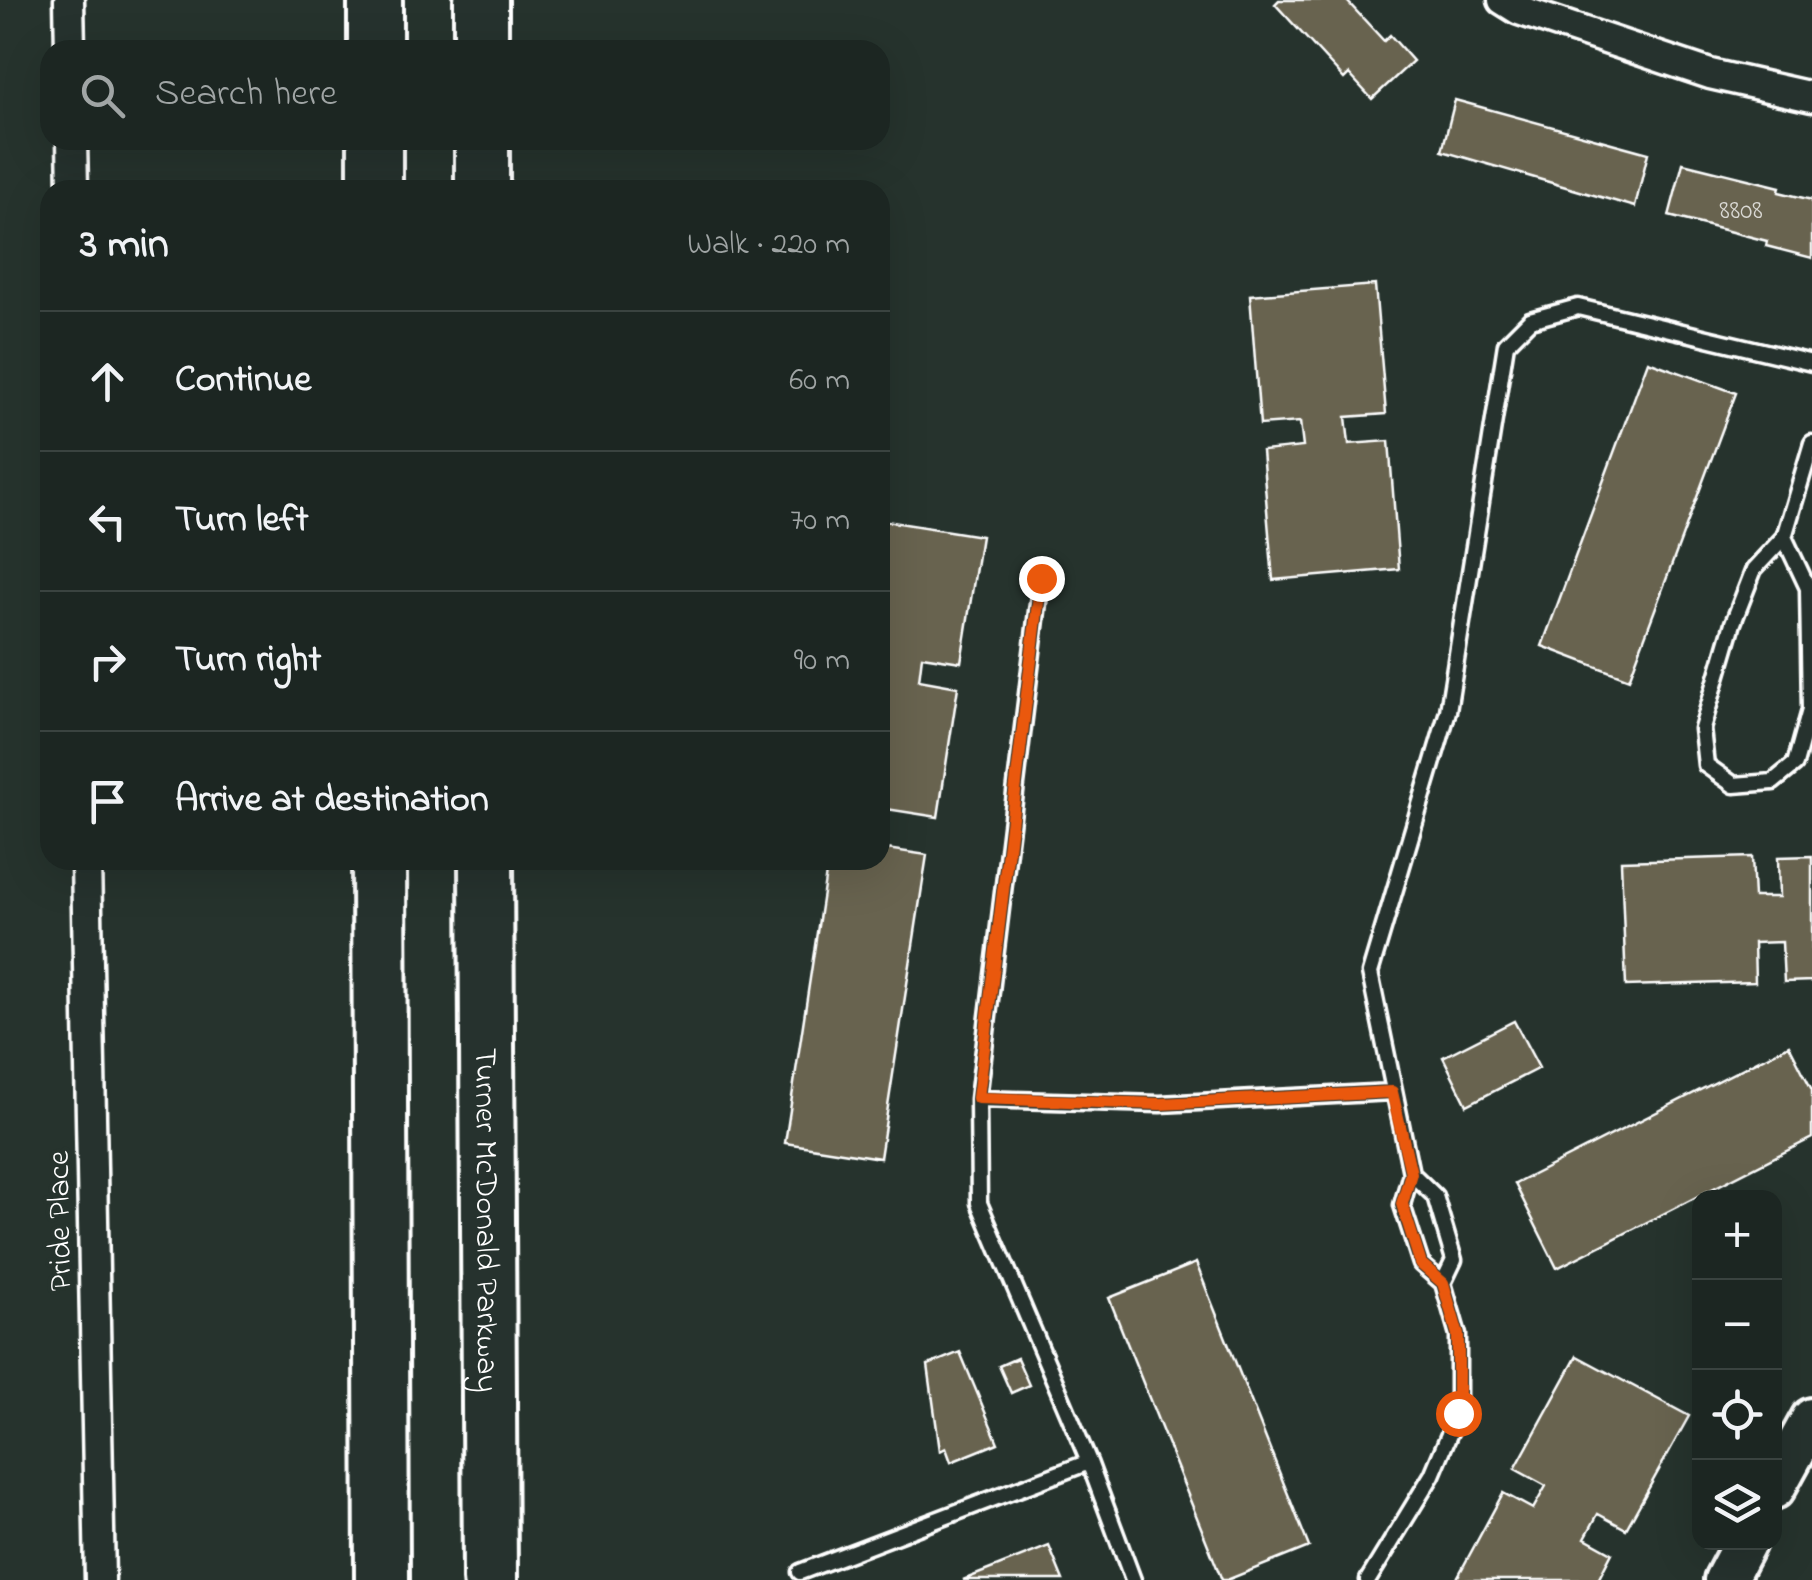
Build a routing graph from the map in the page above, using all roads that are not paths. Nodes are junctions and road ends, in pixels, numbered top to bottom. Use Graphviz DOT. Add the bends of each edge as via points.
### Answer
graph roads {
  1 [pos="70,0"];
  2 [pos="374,0"];
  3 [pos="481,0"];
  4 [pos="1503,0"];
  5 [pos="70,40"];
  6 [pos="375,40"];
  7 [pos="482,40"];
  8 [pos="1812,97"];
  9 [pos="72,150"];
  10 [pos="375,150"];
  11 [pos="482,150"];
  12 [pos="73,180"];
  13 [pos="376,180"];
  14 [pos="482,180"];
  15 [pos="1812,363"];
  16 [pos="1812,443"];
  17 [pos="1784,536"];
  18 [pos="1041,578"];
  19 [pos="86,870"];
  20 [pos="378,870"];
  21 [pos="486,870"];
  22 [pos="1392,1092"];
  23 [pos="978,1098"];
  24 [pos="1411,1173"];
  25 [pos="1443,1283"];
  26 [pos="1812,1419"];
  27 [pos="1088,1462"];
  28 [pos="1782,1473"];
  29 [pos="1741,1550"];
  30 [pos="800,1572"];
  31 [pos="100,1580"];
  32 [pos="382,1580"];
  33 [pos="490,1580"];
  34 [pos="1133,1580"];
  35 [pos="1368,1580"];
  36 [pos="1724,1580"];
  1 -- 5 [label="street"];
  2 -- 6 [label="highway"];
  3 -- 7 [label="highway"];
  4 -- 8 [label="street" via="1710,74"];
  9 -- 12 [label="street"];
  10 -- 13 [label="highway"];
  11 -- 14 [label="highway"];
  15 -- 22 [label="lane" via="1578,307 1530,320 1506,344 1448,712 1370,973"];
  16 -- 17 [label="lane"];
  17 -- 17 [label="lane" via="1808,588 1810,710 1795,764 1772,782 1734,785 1706,764 1702,729 1754,569"];
  18 -- 23 [label="lane"];
  19 -- 31 [label="street, Pride Place"];
  20 -- 32 [label="highway"];
  21 -- 33 [label="highway, Turner McDonald Parkway"];
  22 -- 23 [label="lane" via="1160,1104"];
  22 -- 24 [label="lane"];
  23 -- 27 [label="lane" via="979,1203"];
  24 -- 25 [label="lane" via="1402,1204 1421,1264"];
  24 -- 25 [label="lane" via="1435,1196 1445,1228 1454,1260"];
  25 -- 35 [label="lane" via="1458,1335 1458,1413 1432,1475"];
  26 -- 28 [label="street"];
  27 -- 30 [label="lane"];
  27 -- 34 [label="lane"];
  29 -- 36 [label="street"];
}
